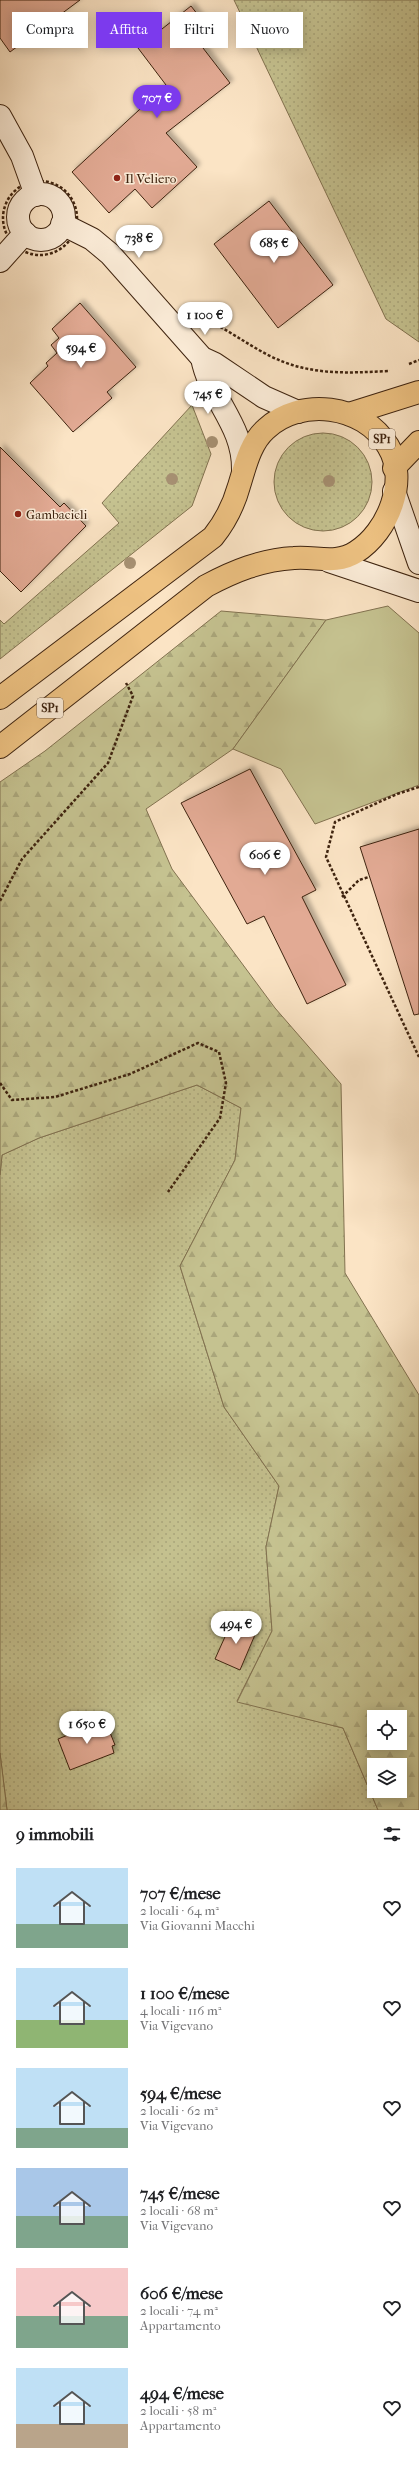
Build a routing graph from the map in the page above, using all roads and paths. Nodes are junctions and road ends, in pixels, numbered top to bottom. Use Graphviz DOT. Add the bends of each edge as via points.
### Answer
graph roads {
  1 [pos="0,116"];
  2 [pos="36,195"];
  3 [pos="62,224"];
  4 [pos="25,233"];
  5 [pos="0,261"];
  6 [pos="202,321"];
  7 [pos="202,358"];
  8 [pos="419,360"];
  9 [pos="407,365"];
  10 [pos="395,370"];
  11 [pos="419,392"];
  12 [pos="298,412"];
  13 [pos="349,414"];
  14 [pos="419,442"];
  15 [pos="394,468"];
  16 [pos="243,470"];
  17 [pos="394,491"];
  18 [pos="329,561"];
  19 [pos="419,563"];
  20 [pos="419,591"];
  21 [pos="113,660"];
  22 [pos="0,698"];
  23 [pos="0,747"];
  24 [pos="419,786"];
  25 [pos="369,877"];
  26 [pos="342,897"];
  27 [pos="0,901"];
  28 [pos="419,1057"];
  29 [pos="0,1083"];
  30 [pos="168,1192"];
  1 -- 2 [label="street" via="22,156"];
  2 -- 3 [label="street" via="51,196 61,205 64,217"];
  2 -- 4 [label="street" via="27,199 20,208 18,220"];
  3 -- 4 [label="street" via="61,230 53,237 42,240 31,238"];
  3 -- 7 [label="street" via="92,240 110,254"];
  4 -- 5 [label="street"];
  6 -- 10 [label="path" via="207,320 269,356 306,369 334,374"];
  7 -- 12 [label="street" via="264,397"];
  7 -- 16 [label="street" via="210,385 241,442"];
  8 -- 9 [label="path"];
  11 -- 13 [label="main road, SP1"];
  12 -- 13 [label="main road, SP1" via="320,409"];
  12 -- 16 [label="main road, SP1" via="275,422 265,430"];
  13 -- 15 [label="main road, SP1" via="369,427 388,445"];
  14 -- 15 [label="main road, SP1"];
  15 -- 17 [label="main road, SP1"];
  16 -- 22 [label="main road, SP1" via="227,516 213,537"];
  17 -- 18 [label="main road, SP1" via="392,508 369,541 356,552"];
  17 -- 19 [label="street"];
  18 -- 20 [label="street"];
  18 -- 21 [label="main road, SP1" via="295,558 252,565 232,572 206,586"];
  21 -- 23 [label="main road, SP1"];
  21 -- 27 [label="path" via="132,696 108,763 22,859"];
  24 -- 26 [label="path" via="335,822 326,857"];
  25 -- 26 [label="path" via="359,880"];
  26 -- 28 [label="path"];
  29 -- 30 [label="path" via="12,1100 55,1097 130,1074 198,1043 219,1052 226,1083 220,1118"];
}
